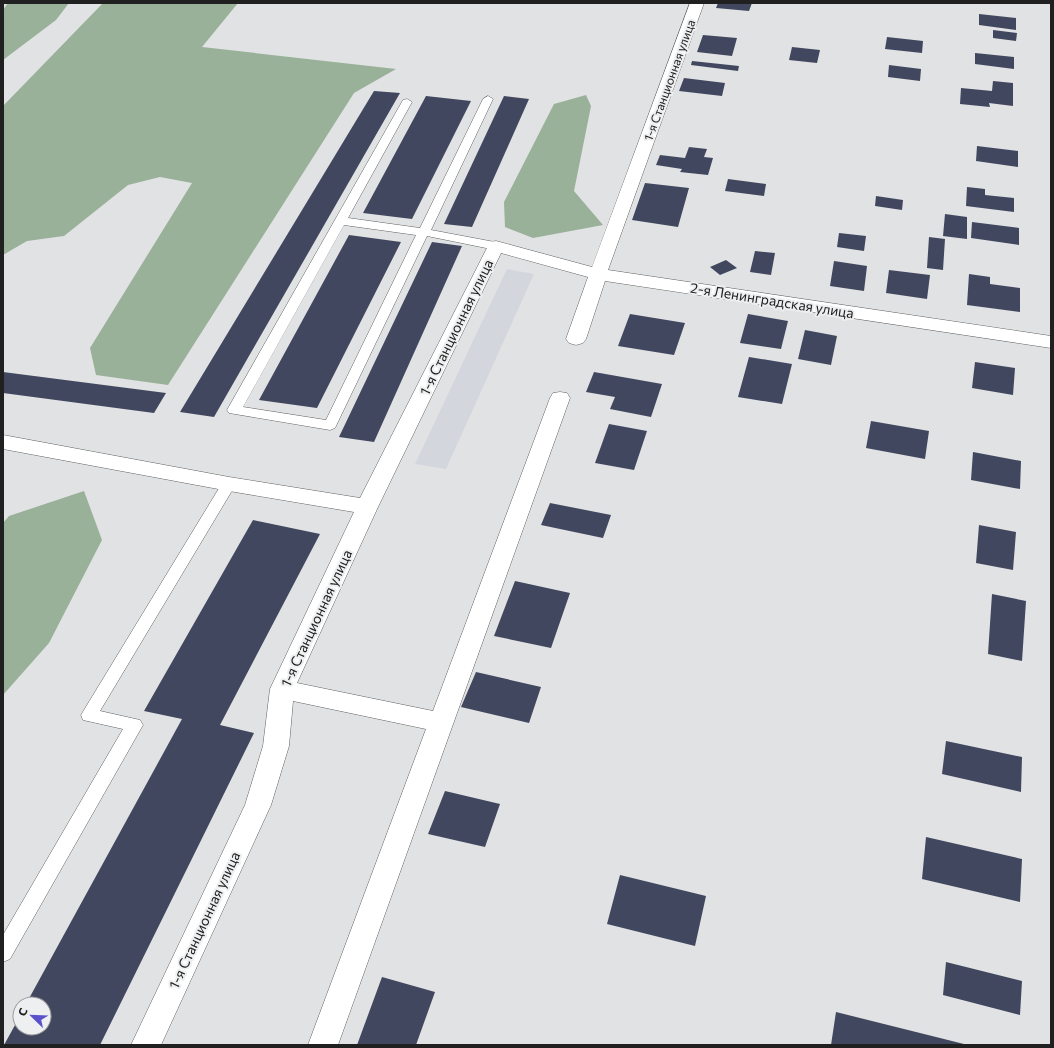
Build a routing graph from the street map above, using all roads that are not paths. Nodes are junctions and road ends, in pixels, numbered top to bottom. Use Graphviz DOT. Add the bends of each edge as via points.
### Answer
graph roads {
  1 [pos="697,3"];
  2 [pos="488,99"];
  3 [pos="407,102"];
  4 [pos="340,221"];
  5 [pos="424,232"];
  6 [pos="496,246"];
  7 [pos="598,274"];
  8 [pos="576,339"];
  9 [pos="1051,342"];
  10 [pos="560,398"];
  11 [pos="3,442"];
  12 [pos="229,484"];
  13 [pos="367,507"];
  14 [pos="282,689"];
  15 [pos="440,722"];
  16 [pos="3,953"];
  17 [pos="146,1045"];
  18 [pos="323,1045"];
  1 -- 7 [label="street, 1-я Станционная улица"];
  2 -- 5 [label="lane"];
  3 -- 4 [label="lane"];
  4 -- 5 [label="lane"];
  4 -- 5 [label="lane" via="234,410 330,425"];
  5 -- 6 [label="lane"];
  6 -- 7 [label="street, 2-я Ленинградская улица"];
  6 -- 13 [label="street, 1-я Станционная улица"];
  7 -- 8 [label="street, 1-я Станционная улица"];
  7 -- 9 [label="street, 2-я Ленинградская улица"];
  10 -- 15 [label="street"];
  11 -- 12 [label="street"];
  12 -- 13 [label="street"];
  12 -- 16 [label="lane" via="89,715 134,726"];
  13 -- 14 [label="street, 1-я Станционная улица"];
  14 -- 15 [label="street"];
  14 -- 17 [label="street, 1-я Станционная улица" via="276,746 258,805"];
  15 -- 18 [label="street"];
}
